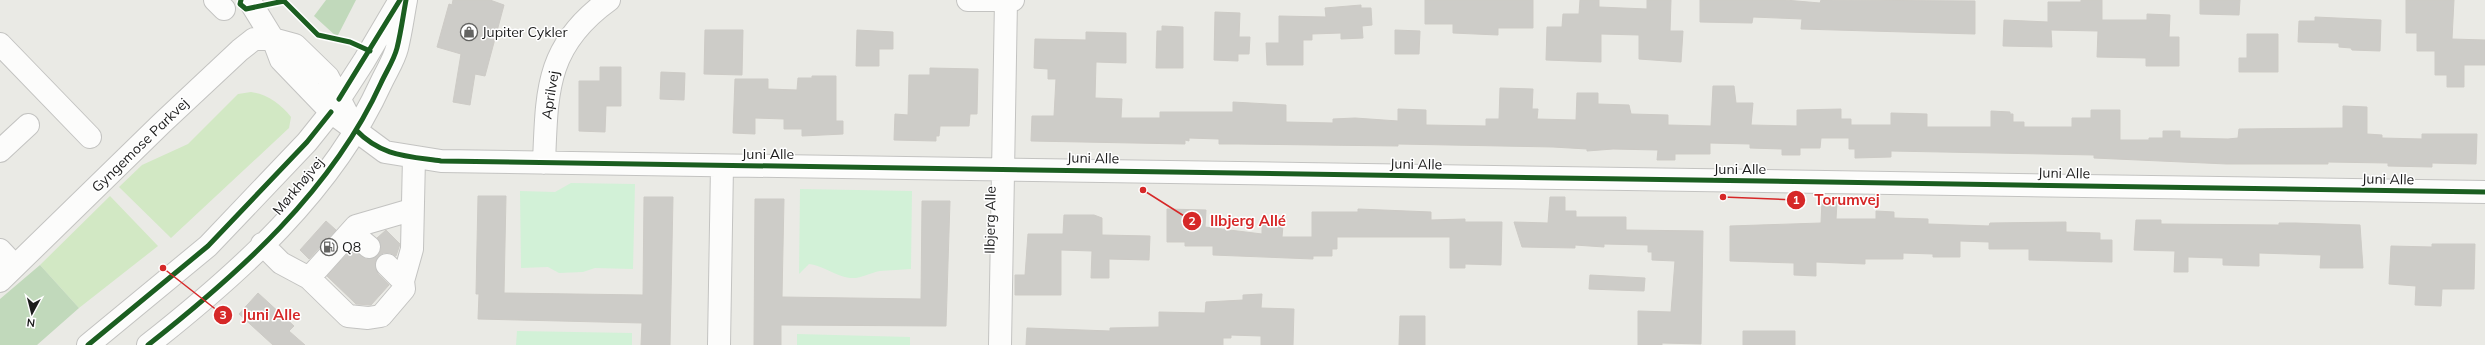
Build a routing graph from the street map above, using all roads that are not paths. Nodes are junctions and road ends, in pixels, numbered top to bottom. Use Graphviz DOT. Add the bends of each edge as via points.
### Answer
graph roads {
  1 [pos="249,0"];
  2 [pos="400,0"];
  3 [pos="406,0"];
  4 [pos="609,0"];
  5 [pos="968,0"];
  6 [pos="1008,0"];
  7 [pos="273,39"];
  8 [pos="0,44"];
  9 [pos="335,106"];
  10 [pos="28,125"];
  11 [pos="356,130"];
  12 [pos="90,138"];
  13 [pos="0,151"];
  14 [pos="414,157"];
  15 [pos="544,163"];
  16 [pos="722,166"];
  17 [pos="1002,168"];
  18 [pos="2485,192"];
  19 [pos="411,210"];
  20 [pos="351,232"];
  21 [pos="262,244"];
  22 [pos="369,247"];
  23 [pos="0,250"];
  24 [pos="388,265"];
  25 [pos="8,274"];
  26 [pos="309,278"];
  27 [pos="403,281"];
  28 [pos="88,345"];
  29 [pos="148,345"];
  30 [pos="719,345"];
  31 [pos="1000,345"];
  1 -- 7 [label="street"];
  2 -- 9 [label="street, Mørkhøjvej"];
  3 -- 11 [label="street, Mørkhøjvej" via="397,48 374,99"];
  4 -- 15 [label="street, Aprilvej" via="590,15 574,33 554,68 547,100"];
  5 -- 6 [label="street"];
  6 -- 17 [label="street, Ilbjerg Alle"];
  7 -- 9 [label="street" via="281,60"];
  7 -- 25 [label="street, Gyngemose Parkvej" via="254,39 240,50"];
  8 -- 12 [label="street"];
  9 -- 11 [label="street"];
  9 -- 28 [label="street, Mørkhøjvej" via="307,142 208,246"];
  10 -- 13 [label="street"];
  11 -- 14 [label="street, Juni Alle" via="385,152"];
  11 -- 21 [label="street, Mørkhøjvej" via="320,181"];
  14 -- 15 [label="street, Juni Alle" via="441,161"];
  14 -- 19 [label="street"];
  15 -- 16 [label="street, Juni Alle"];
  16 -- 17 [label="street, Juni Alle"];
  16 -- 30 [label="street, Juni Alle"];
  17 -- 18 [label="street, Juni Alle"];
  17 -- 31 [label="street, Ilbjerg Alle"];
  19 -- 20 [label="street" via="356,226"];
  19 -- 27 [label="street" via="412,249"];
  20 -- 22 [label="street"];
  20 -- 26 [label="street"];
  21 -- 26 [label="street" via="282,264"];
  21 -- 29 [label="street, Mørkhøjvej" via="203,301"];
  23 -- 25 [label="street, Gyngemose Parkvej"];
  24 -- 27 [label="street"];
  26 -- 27 [label="street" via="348,316 368,318 381,316 404,289"];
}
